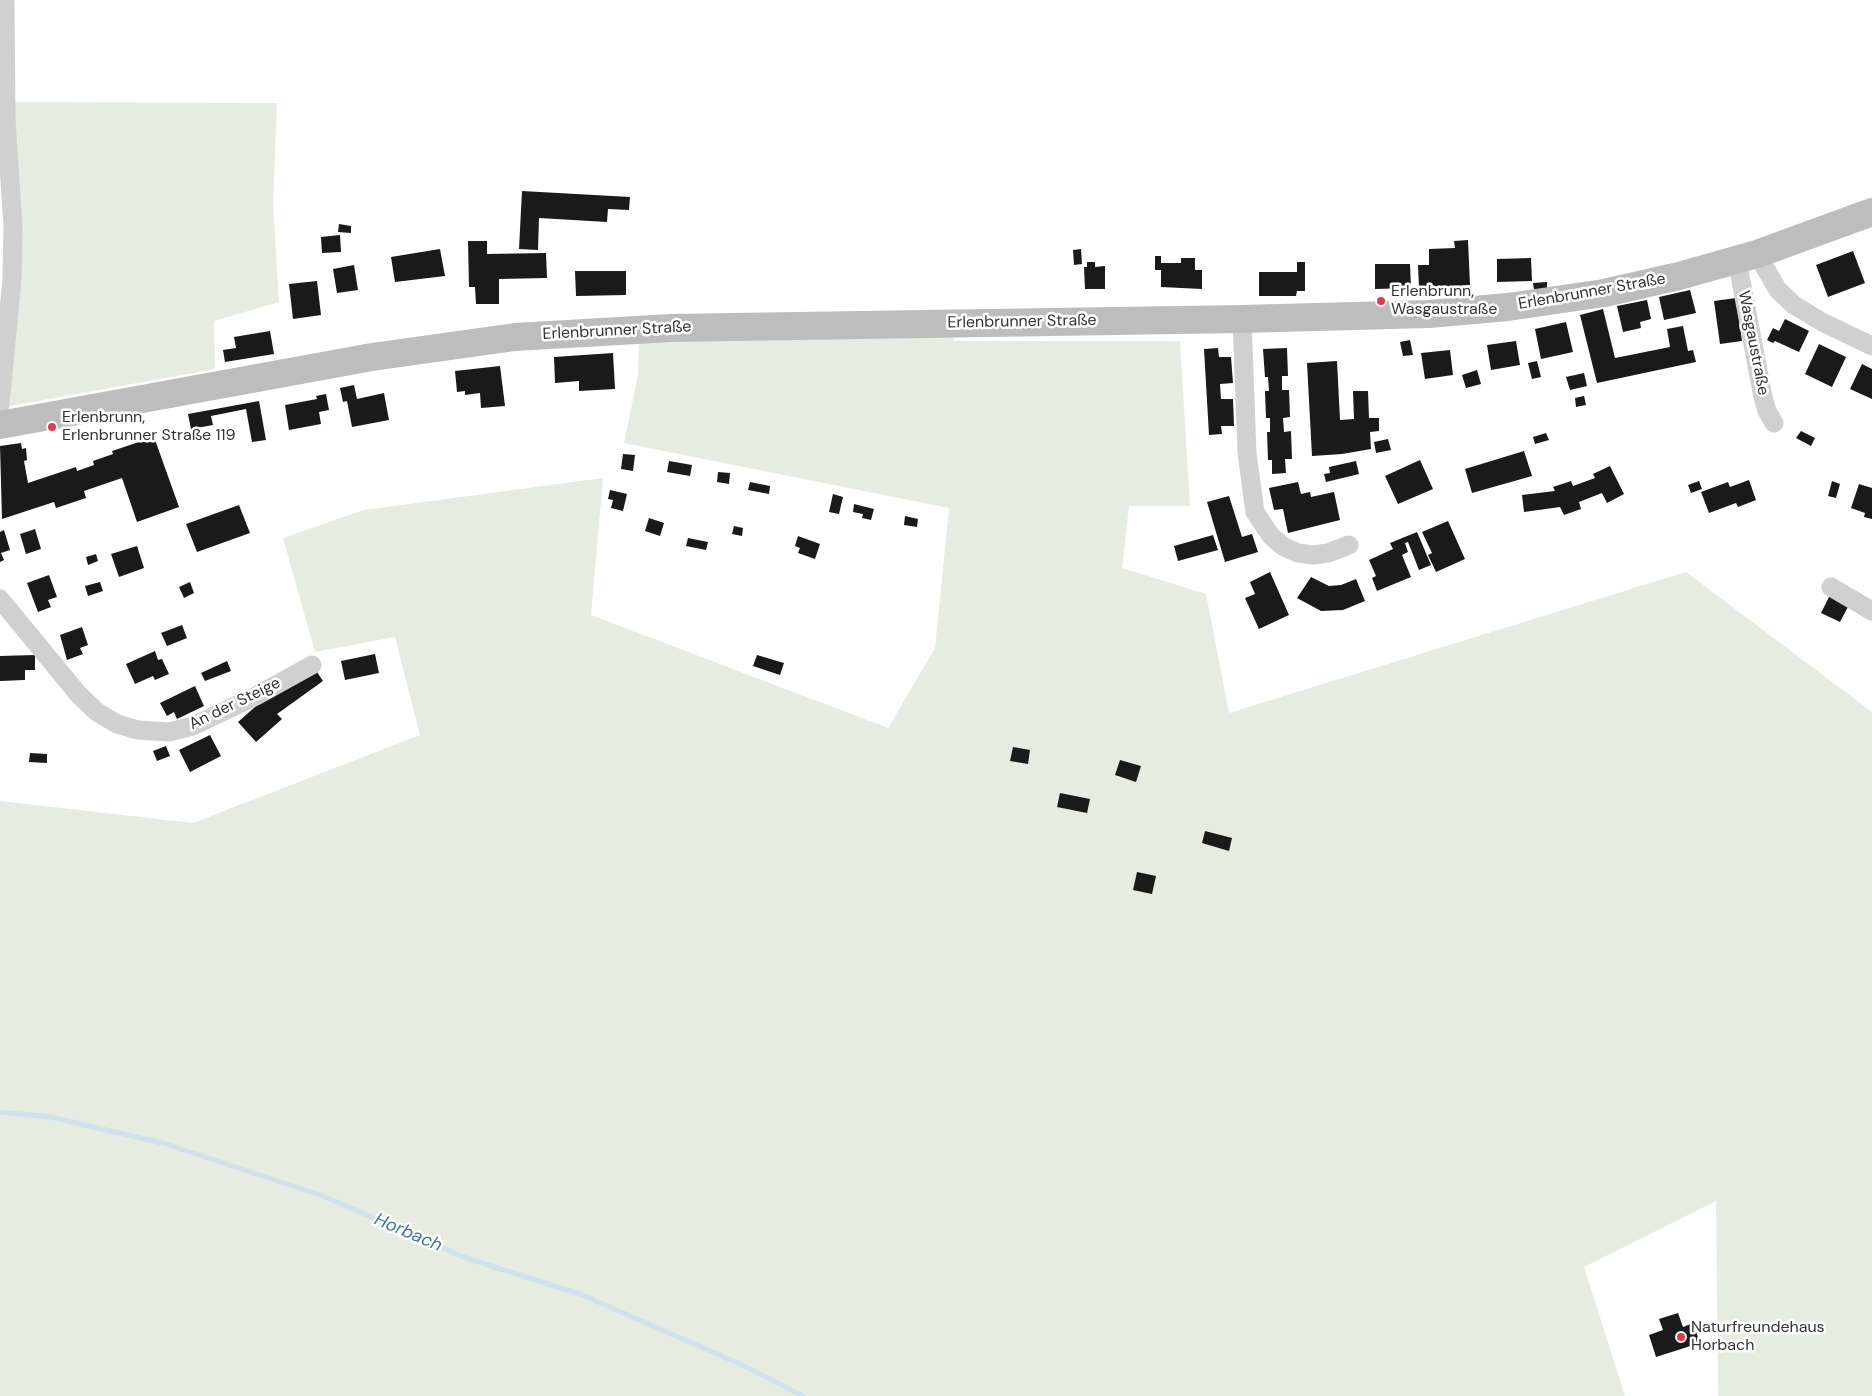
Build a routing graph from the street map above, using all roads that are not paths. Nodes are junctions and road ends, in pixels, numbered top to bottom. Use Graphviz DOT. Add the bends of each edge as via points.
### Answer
graph roads {
  1 [pos="5,0"];
  2 [pos="1872,212"];
  3 [pos="1747,257"];
  4 [pos="1242,319"];
  5 [pos="1872,346"];
  6 [pos="0,404"];
  7 [pos="1774,422"];
  8 [pos="0,425"];
  9 [pos="1349,546"];
  10 [pos="1831,587"];
  11 [pos="0,599"];
  12 [pos="1872,611"];
  13 [pos="312,665"];
  1 -- 6 [label="street" via="6,120 13,226 12,279"];
  2 -- 3 [label="street, Erlenbrunner Straße"];
  3 -- 4 [label="street, Erlenbrunner Straße" via="1604,294 1508,307 1429,314"];
  3 -- 5 [label="street, Wasgaustraße" via="1794,306"];
  3 -- 7 [label="street, Wasgaustraße" via="1762,396"];
  4 -- 8 [label="street, Erlenbrunner Straße" via="680,328 515,337 372,357"];
  4 -- 9 [label="street" via="1247,453 1255,512 1271,536 1298,553 1328,552"];
  10 -- 12 [label="street"];
  11 -- 13 [label="street, An der Steige" via="97,712 117,724 138,730 169,732 192,726"];
}
